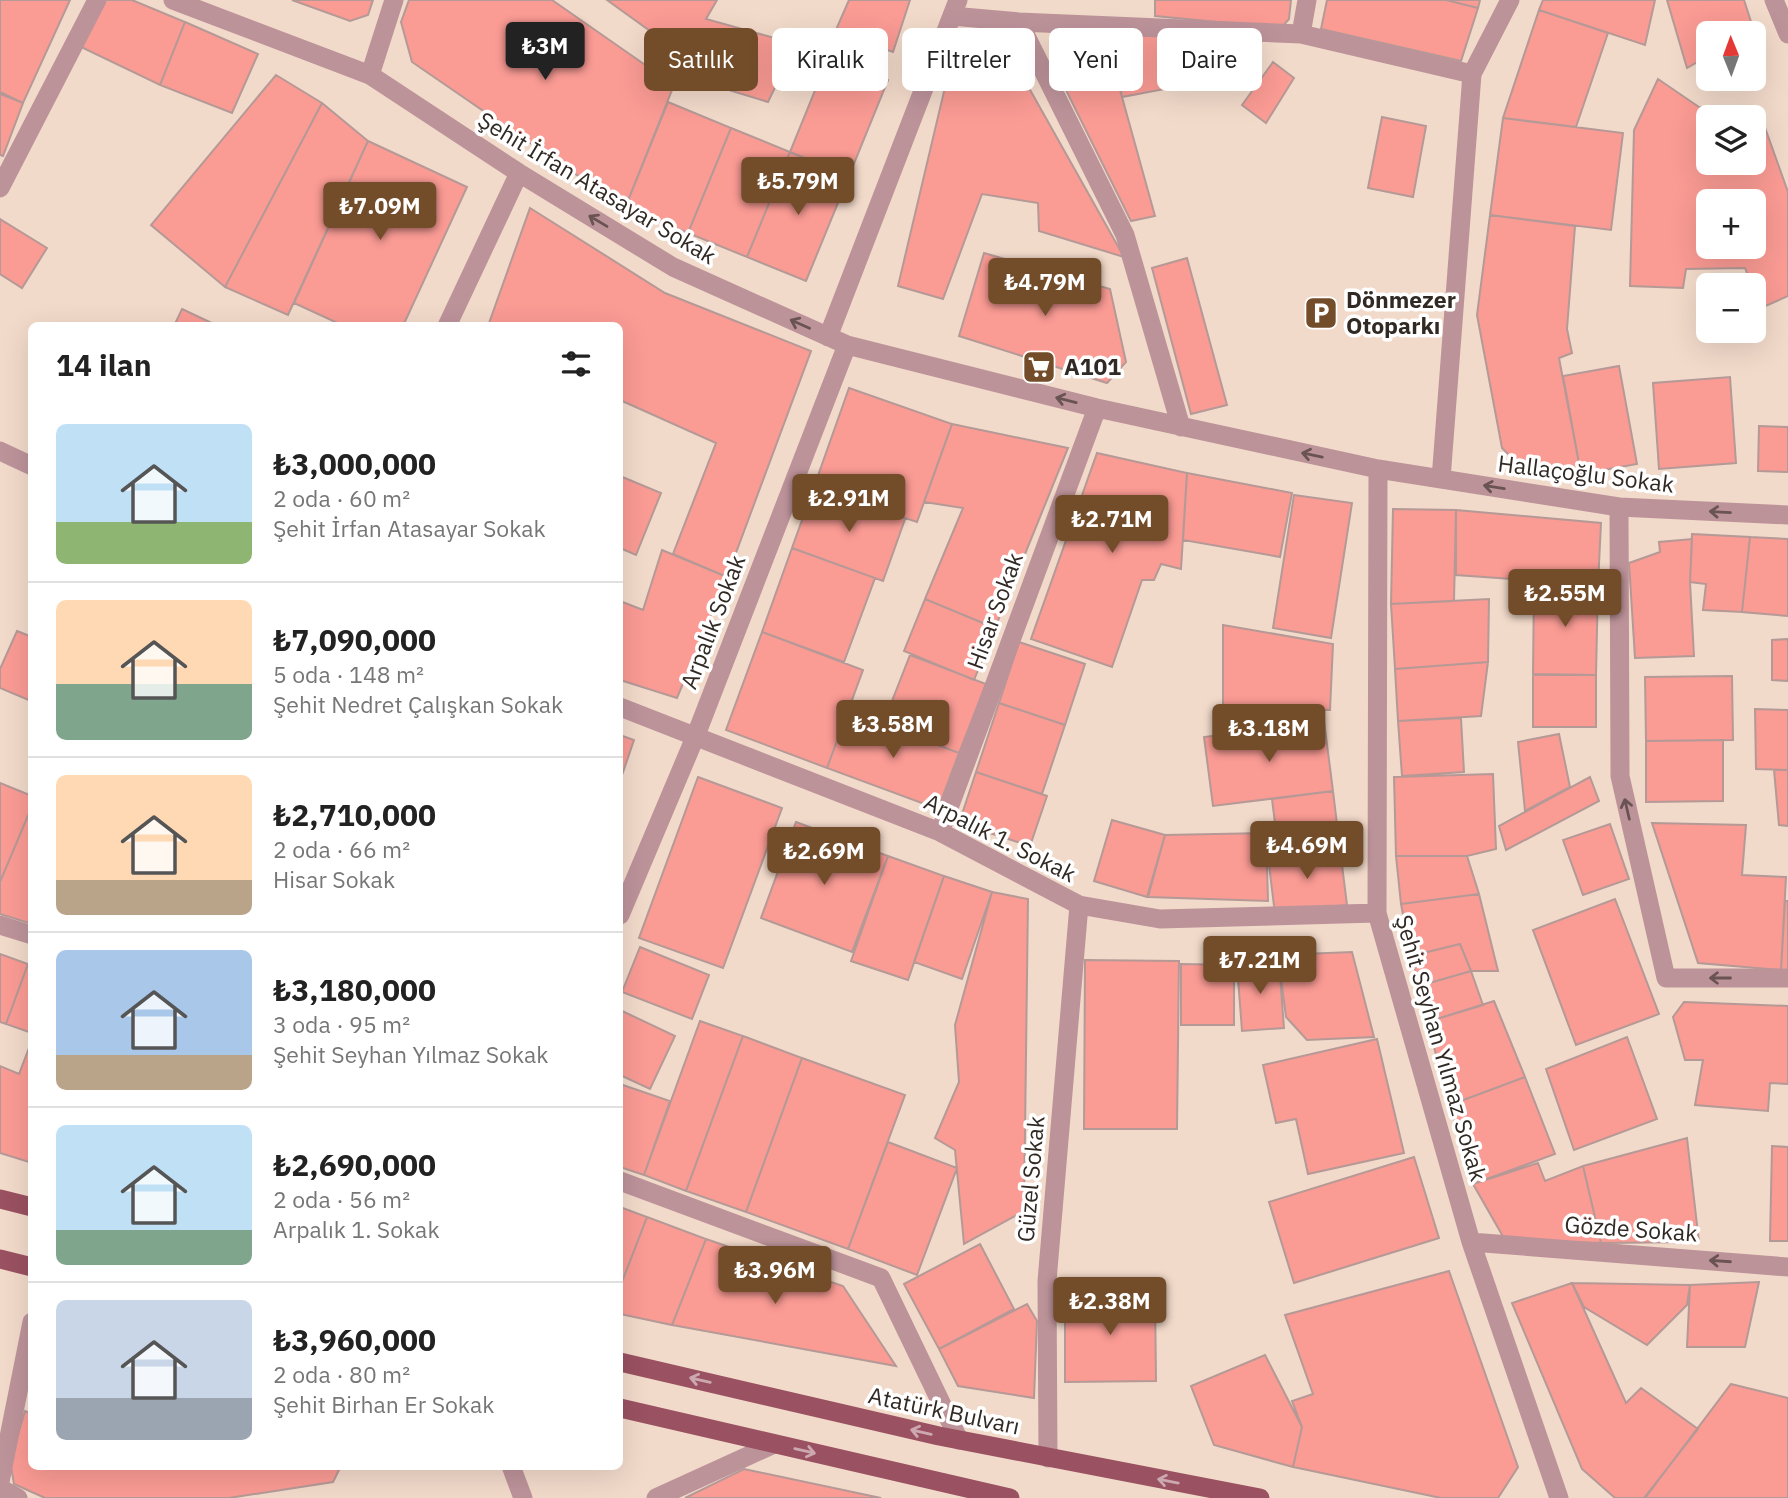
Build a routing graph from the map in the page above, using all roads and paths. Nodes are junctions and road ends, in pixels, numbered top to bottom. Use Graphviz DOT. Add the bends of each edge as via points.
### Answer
graph roads {
  1 [pos="97,0"];
  2 [pos="173,0"];
  3 [pos="394,0"];
  4 [pos="1307,0"];
  5 [pos="1510,0"];
  6 [pos="1774,0"];
  7 [pos="955,8"];
  8 [pos="1019,22"];
  9 [pos="1788,33"];
  10 [pos="1301,34"];
  11 [pos="1472,74"];
  12 [pos="370,75"];
  13 [pos="519,173"];
  14 [pos="0,188"];
  15 [pos="449,322"];
  16 [pos="828,337"];
  17 [pos="847,345"];
  18 [pos="1097,408"];
  19 [pos="1181,427"];
  20 [pos="0,452"];
  21 [pos="28,464"];
  22 [pos="1378,469"];
  23 [pos="1441,479"];
  24 [pos="1619,507"];
  25 [pos="1788,515"];
  26 [pos="623,708"];
  27 [pos="696,735"];
  28 [pos="940,832"];
  29 [pos="1079,905"];
  30 [pos="623,908"];
  31 [pos="1377,912"];
  32 [pos="0,925"];
  33 [pos="28,934"];
  34 [pos="1788,978"];
  35 [pos="623,1182"];
  36 [pos="0,1199"];
  37 [pos="28,1206"];
  38 [pos="1471,1242"];
  39 [pos="0,1259"];
  40 [pos="28,1266"];
  41 [pos="1788,1267"];
  42 [pos="28,1342"];
  43 [pos="623,1363"];
  44 [pos="623,1409"];
  45 [pos="959,1440"];
  46 [pos="774,1444"];
  47 [pos="1048,1458"];
  48 [pos="512,1470"];
  49 [pos="0,1482"];
  50 [pos="0,1488"];
  51 [pos="18,1498"];
  52 [pos="523,1498"];
  53 [pos="656,1498"];
  54 [pos="1010,1498"];
  55 [pos="1259,1498"];
  56 [pos="1559,1498"];
  1 -- 14 [label="street"];
  2 -- 12 [label="street, Şehit İrfan Atasayar Sokak"];
  3 -- 12 [label="street"];
  4 -- 10 [label="street"];
  5 -- 11 [label="street"];
  6 -- 9 [label="street"];
  7 -- 8 [label="street"];
  7 -- 16 [label="street"];
  8 -- 10 [label="street"];
  8 -- 19 [label="street" via="1125,235"];
  10 -- 11 [label="street"];
  11 -- 23 [label="street"];
  12 -- 13 [label="street, Şehit İrfan Atasayar Sokak"];
  13 -- 15 [label="street"];
  16 -- 13 [label="street, Şehit İrfan Atasayar Sokak, one-way" via="673,267"];
  16 -- 17 [label="street, Şehit İrfan Atasayar Sokak"];
  18 -- 17 [label="street, Şehit İrfan Atasayar Sokak, one-way"];
  17 -- 27 [label="street, Arpalık Sokak"];
  18 -- 19 [label="street, Şehit İrfan Atasayar Sokak"];
  18 -- 28 [label="street, Hisar Sokak"];
  22 -- 19 [label="street, Şehit İrfan Atasayar Sokak, one-way"];
  20 -- 21 [label="street"];
  22 -- 23 [label="street, Hallaçoğlu Sokak"];
  22 -- 31 [label="street, Şehit Seyhan Yılmaz Sokak"];
  24 -- 23 [label="street, Hallaçoğlu Sokak, one-way"];
  25 -- 24 [label="street, Hallaçoğlu Sokak, one-way"];
  34 -- 24 [label="street, one-way" via="1666,978 1620,776"];
  26 -- 27 [label="street, Arpalık 1. Sokak"];
  27 -- 28 [label="street, Arpalık 1. Sokak"];
  27 -- 30 [label="street, Arpalık Sokak"];
  28 -- 29 [label="street, Arpalık 1. Sokak"];
  29 -- 31 [label="street, Arpalık 1. Sokak" via="1160,919"];
  29 -- 47 [label="street, Güzel Sokak" via="1047,1281"];
  31 -- 38 [label="street, Şehit Seyhan Yılmaz Sokak"];
  32 -- 33 [label="street"];
  35 -- 45 [label="street" via="881,1278"];
  36 -- 37 [label="main road"];
  41 -- 38 [label="street, Gözde Sokak, one-way"];
  38 -- 56 [label="street, Şehit Seyhan Yılmaz Sokak"];
  39 -- 40 [label="main road"];
  42 -- 49 [label="street"];
  45 -- 43 [label="main road, Atatürk Bulvarı, one-way"];
  44 -- 46 [label="main road"];
  45 -- 47 [label="main road, Atatürk Bulvarı"];
  46 -- 53 [label="street"];
  46 -- 54 [label="main road, one-way"];
  55 -- 47 [label="main road, Atatürk Bulvarı, one-way"];
  48 -- 52 [label="street"];
  50 -- 51 [label="street"];
}
